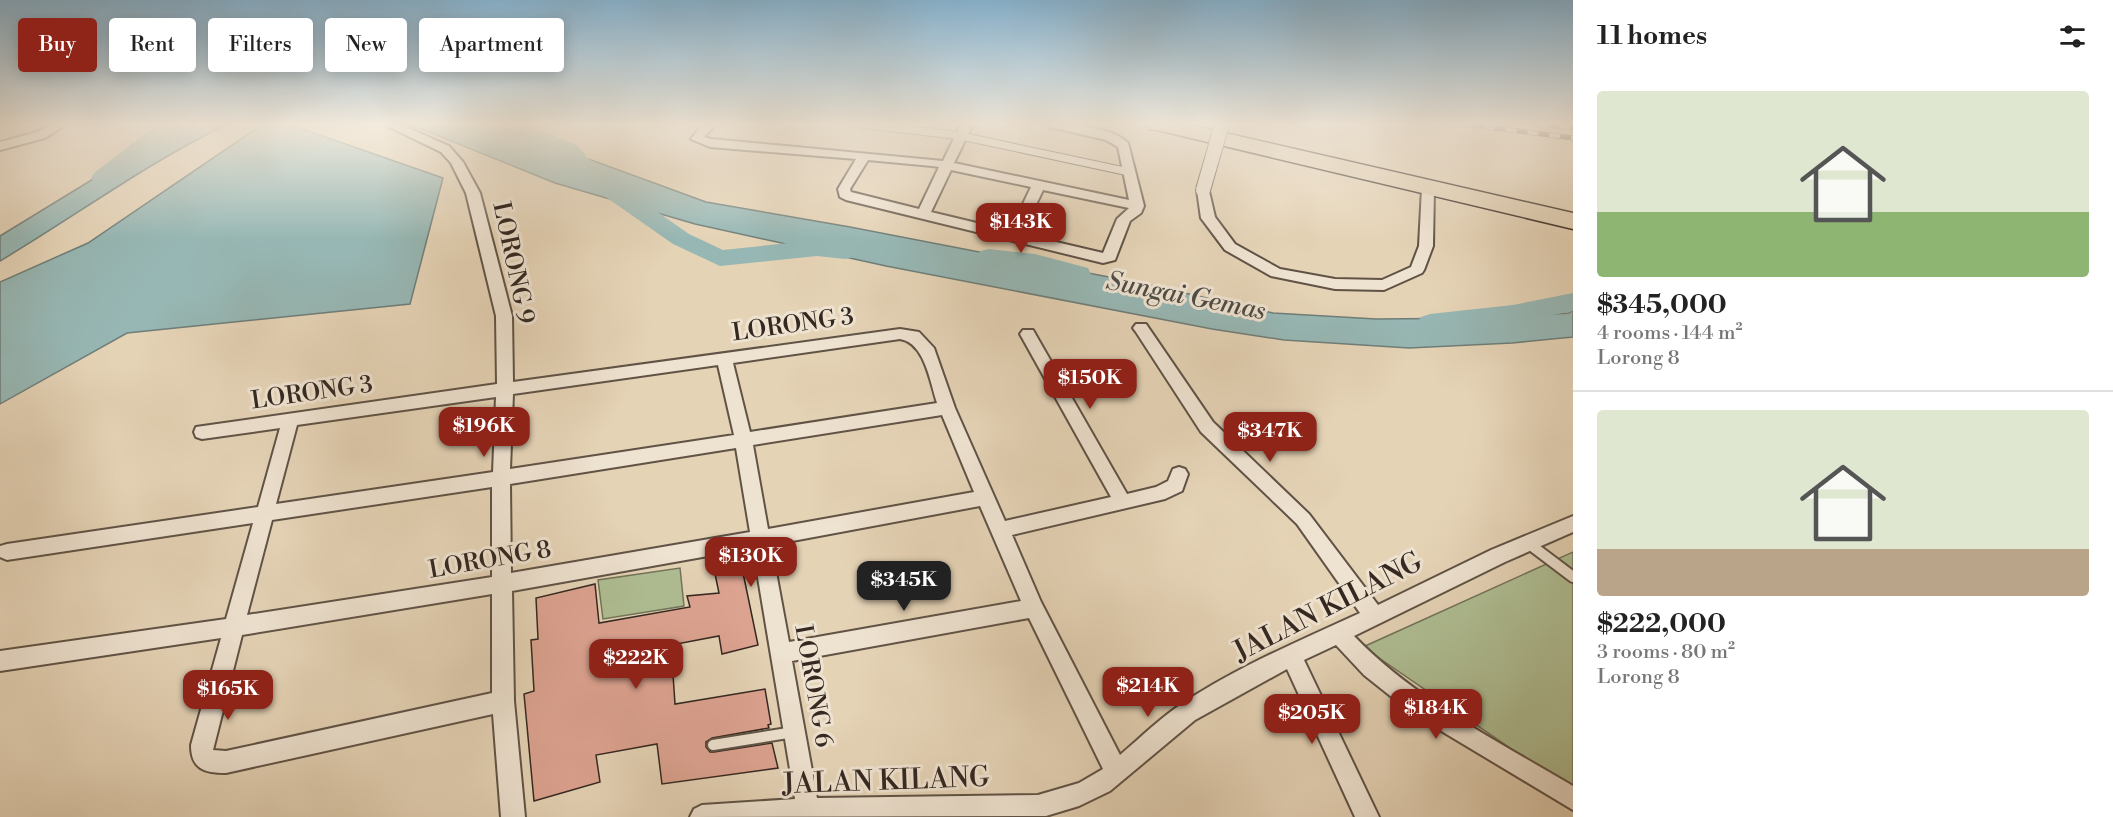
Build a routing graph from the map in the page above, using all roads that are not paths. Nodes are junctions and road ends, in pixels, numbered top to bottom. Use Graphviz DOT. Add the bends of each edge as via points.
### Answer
graph roads {
  1 [pos="456,162"];
  2 [pos="860,162"];
  3 [pos="921,162"];
  4 [pos="949,162"];
  5 [pos="1090,162"];
  6 [pos="1127,162"];
  7 [pos="1211,162"];
  8 [pos="1318,162"];
  9 [pos="948,165"];
  10 [pos="1129,172"];
  11 [pos="1039,184"];
  12 [pos="1428,188"];
  13 [pos="1137,206"];
  14 [pos="923,214"];
  15 [pos="1573,221"];
  16 [pos="1014,236"];
  17 [pos="1141,328"];
  18 [pos="1028,334"];
  19 [pos="724,358"];
  20 [pos="505,389"];
  21 [pos="947,408"];
  22 [pos="290,421"];
  23 [pos="202,432"];
  24 [pos="743,438"];
  25 [pos="1179,474"];
  26 [pos="501,478"];
  27 [pos="986,497"];
  28 [pos="1123,502"];
  29 [pos="265,513"];
  30 [pos="1573,524"];
  31 [pos="1000,530"];
  32 [pos="761,540"];
  33 [pos="1526,542"];
  34 [pos="7,552"];
  35 [pos="1573,577"];
  36 [pos="503,583"];
  37 [pos="1034,608"];
  38 [pos="1374,616"];
  39 [pos="234,628"];
  40 [pos="1337,632"];
  41 [pos="781,652"];
  42 [pos="1292,657"];
  43 [pos="0,661"];
  44 [pos="503,701"];
  45 [pos="795,732"];
  46 [pos="713,745"];
  47 [pos="1116,771"];
  48 [pos="1573,800"];
  49 [pos="808,810"];
  50 [pos="925,812"];
  51 [pos="853,813"];
  52 [pos="513,817"];
  53 [pos="702,817"];
  54 [pos="1367,817"];
  1 -- 20 [label="street, LORONG 9" via="473,193 504,316"];
  2 -- 14 [label="street" via="845,194"];
  3 -- 9 [label="street"];
  4 -- 9 [label="street"];
  5 -- 10 [label="lane"];
  6 -- 10 [label="street"];
  7 -- 12 [label="street, bridge" via="1203,190 1208,218 1230,247 1276,273 1335,284 1384,285 1417,270 1426,246"];
  8 -- 12 [label="highway"];
  9 -- 11 [label="street"];
  9 -- 14 [label="street"];
  10 -- 13 [label="street"];
  11 -- 13 [label="street"];
  11 -- 16 [label="street"];
  12 -- 15 [label="highway"];
  13 -- 16 [label="street" via="1124,219 1108,258"];
  14 -- 16 [label="street"];
  17 -- 38 [label="street" via="1207,427 1303,519"];
  18 -- 28 [label="street"];
  19 -- 20 [label="street, LORONG 3"];
  19 -- 21 [label="street, LORONG 3" via="907,334 923,344"];
  19 -- 24 [label="street, LORONG 6"];
  20 -- 22 [label="street, LORONG 3"];
  20 -- 26 [label="street, LORONG 9"];
  21 -- 24 [label="street"];
  21 -- 27 [label="street, LORONG 3"];
  22 -- 23 [label="street, LORONG 3"];
  22 -- 29 [label="street"];
  24 -- 26 [label="street"];
  24 -- 32 [label="street, LORONG 6"];
  25 -- 28 [label="street" via="1171,489"];
  26 -- 29 [label="street"];
  26 -- 36 [label="street, LORONG 9"];
  27 -- 31 [label="street, LORONG 3"];
  27 -- 32 [label="street, LORONG 8"];
  28 -- 31 [label="street"];
  29 -- 34 [label="street"];
  29 -- 39 [label="street"];
  30 -- 33 [label="street, JALAN KILANG"];
  31 -- 37 [label="street, LORONG 3"];
  32 -- 36 [label="street, LORONG 8"];
  32 -- 41 [label="street, LORONG 6"];
  33 -- 35 [label="lane"];
  33 -- 38 [label="street, JALAN KILANG"];
  36 -- 39 [label="street, LORONG 8"];
  36 -- 44 [label="street, LORONG 9"];
  37 -- 41 [label="street"];
  37 -- 47 [label="street, LORONG 3"];
  38 -- 40 [label="street, JALAN KILANG"];
  39 -- 43 [label="street, LORONG 8"];
  39 -- 44 [label="street" via="202,745 202,756 212,762"];
  40 -- 42 [label="street, JALAN KILANG"];
  40 -- 48 [label="street" via="1371,668 1421,707"];
  41 -- 45 [label="street, LORONG 6"];
  42 -- 47 [label="street, JALAN KILANG" via="1198,706"];
  42 -- 54 [label="street"];
  44 -- 52 [label="street, LORONG 9"];
  45 -- 46 [label="lane"];
  45 -- 49 [label="street, LORONG 6"];
  47 -- 50 [label="street, JALAN KILANG" via="1093,788 1057,802"];
  49 -- 51 [label="street, JALAN KILANG"];
  49 -- 53 [label="street, JALAN KILANG"];
  50 -- 51 [label="street, JALAN KILANG"];
}
